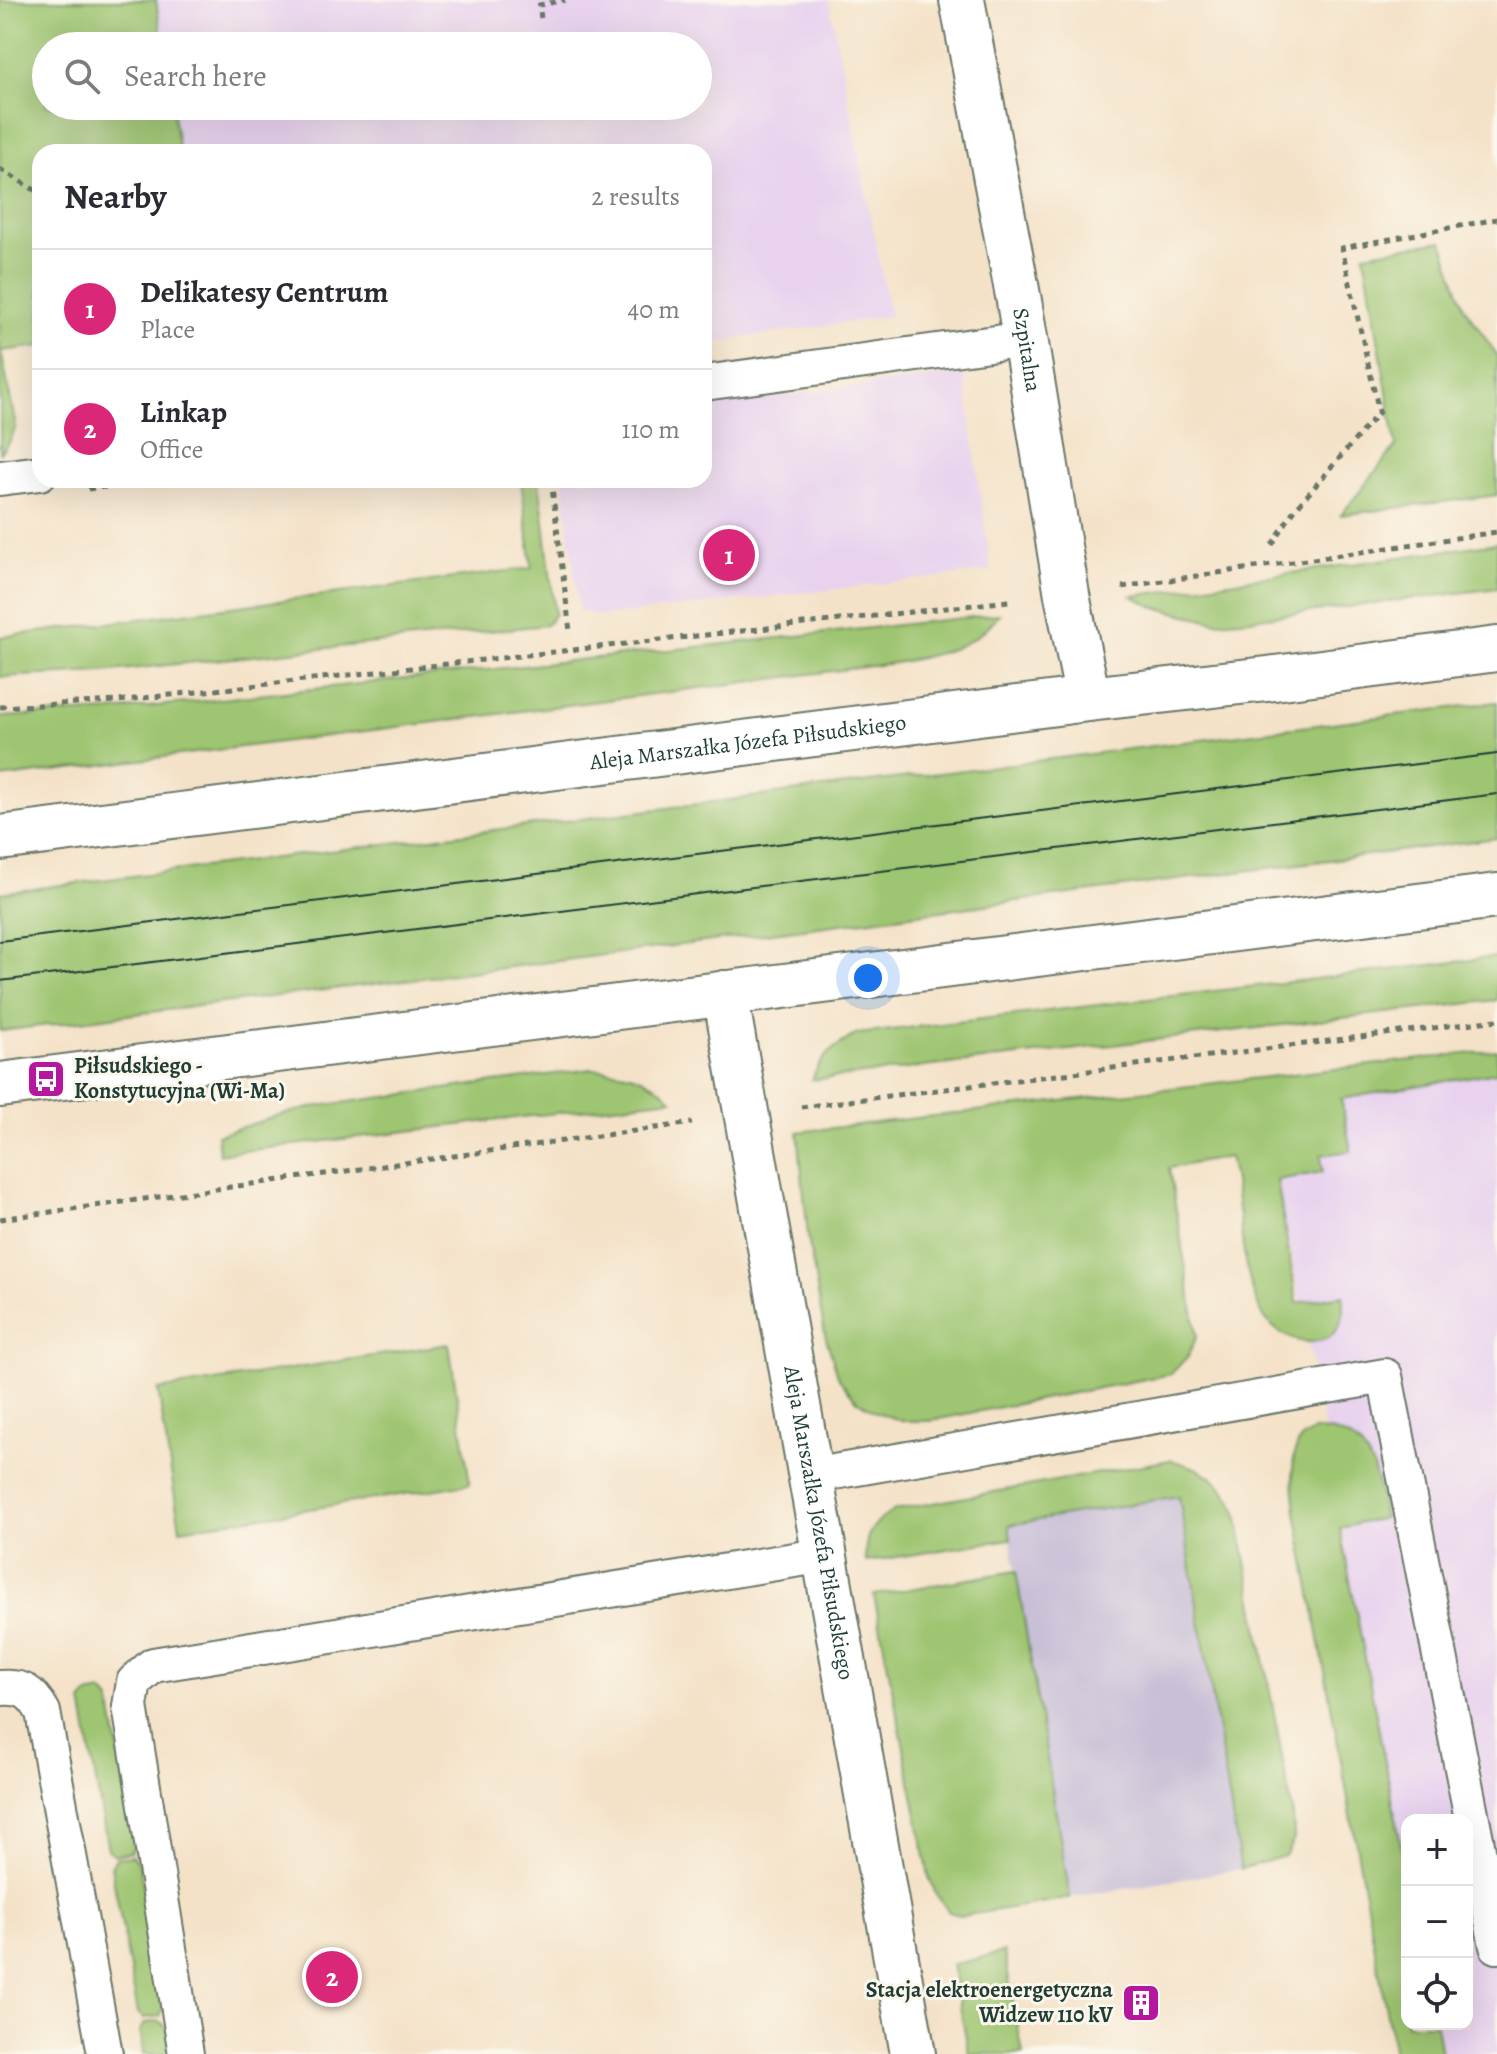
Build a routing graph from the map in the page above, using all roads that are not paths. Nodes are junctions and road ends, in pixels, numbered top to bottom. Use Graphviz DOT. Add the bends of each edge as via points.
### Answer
graph roads {
  1 [pos="962,0"];
  2 [pos="1025,339"];
  3 [pos="712,382"];
  4 [pos="32,474"];
  5 [pos="0,478"];
  6 [pos="1497,649"];
  7 [pos="1088,699"];
  8 [pos="0,838"];
  9 [pos="1497,896"];
  10 [pos="725,993"];
  11 [pos="0,1085"];
  12 [pos="811,1476"];
  13 [pos="825,1555"];
  14 [pos="0,1688"];
  15 [pos="1497,1946"];
  16 [pos="105,2054"];
  17 [pos="186,2054"];
  18 [pos="913,2054"];
  1 -- 2 [label="main road, Szpitalna"];
  2 -- 3 [label="lane"];
  2 -- 7 [label="main road, Szpitalna"];
  4 -- 5 [label="lane"];
  6 -- 7 [label="main road, Aleja Marszałka Józefa Piłsudskiego"];
  7 -- 8 [label="main road, Aleja Marszałka Józefa Piłsudskiego"];
  9 -- 10 [label="main road"];
  10 -- 11 [label="main road"];
  10 -- 12 [label="main road, Aleja Marszałka Józefa Piłsudskiego"];
  12 -- 13 [label="main road, Aleja Marszałka Józefa Piłsudskiego"];
  12 -- 15 [label="lane" via="1385,1376"];
  13 -- 17 [label="lane" via="153,1665 134,1682 130,1706"];
  13 -- 18 [label="main road, Aleja Marszałka Józefa Piłsudskiego"];
  14 -- 16 [label="lane" via="21,1689 35,1697 43,1712"];
}
